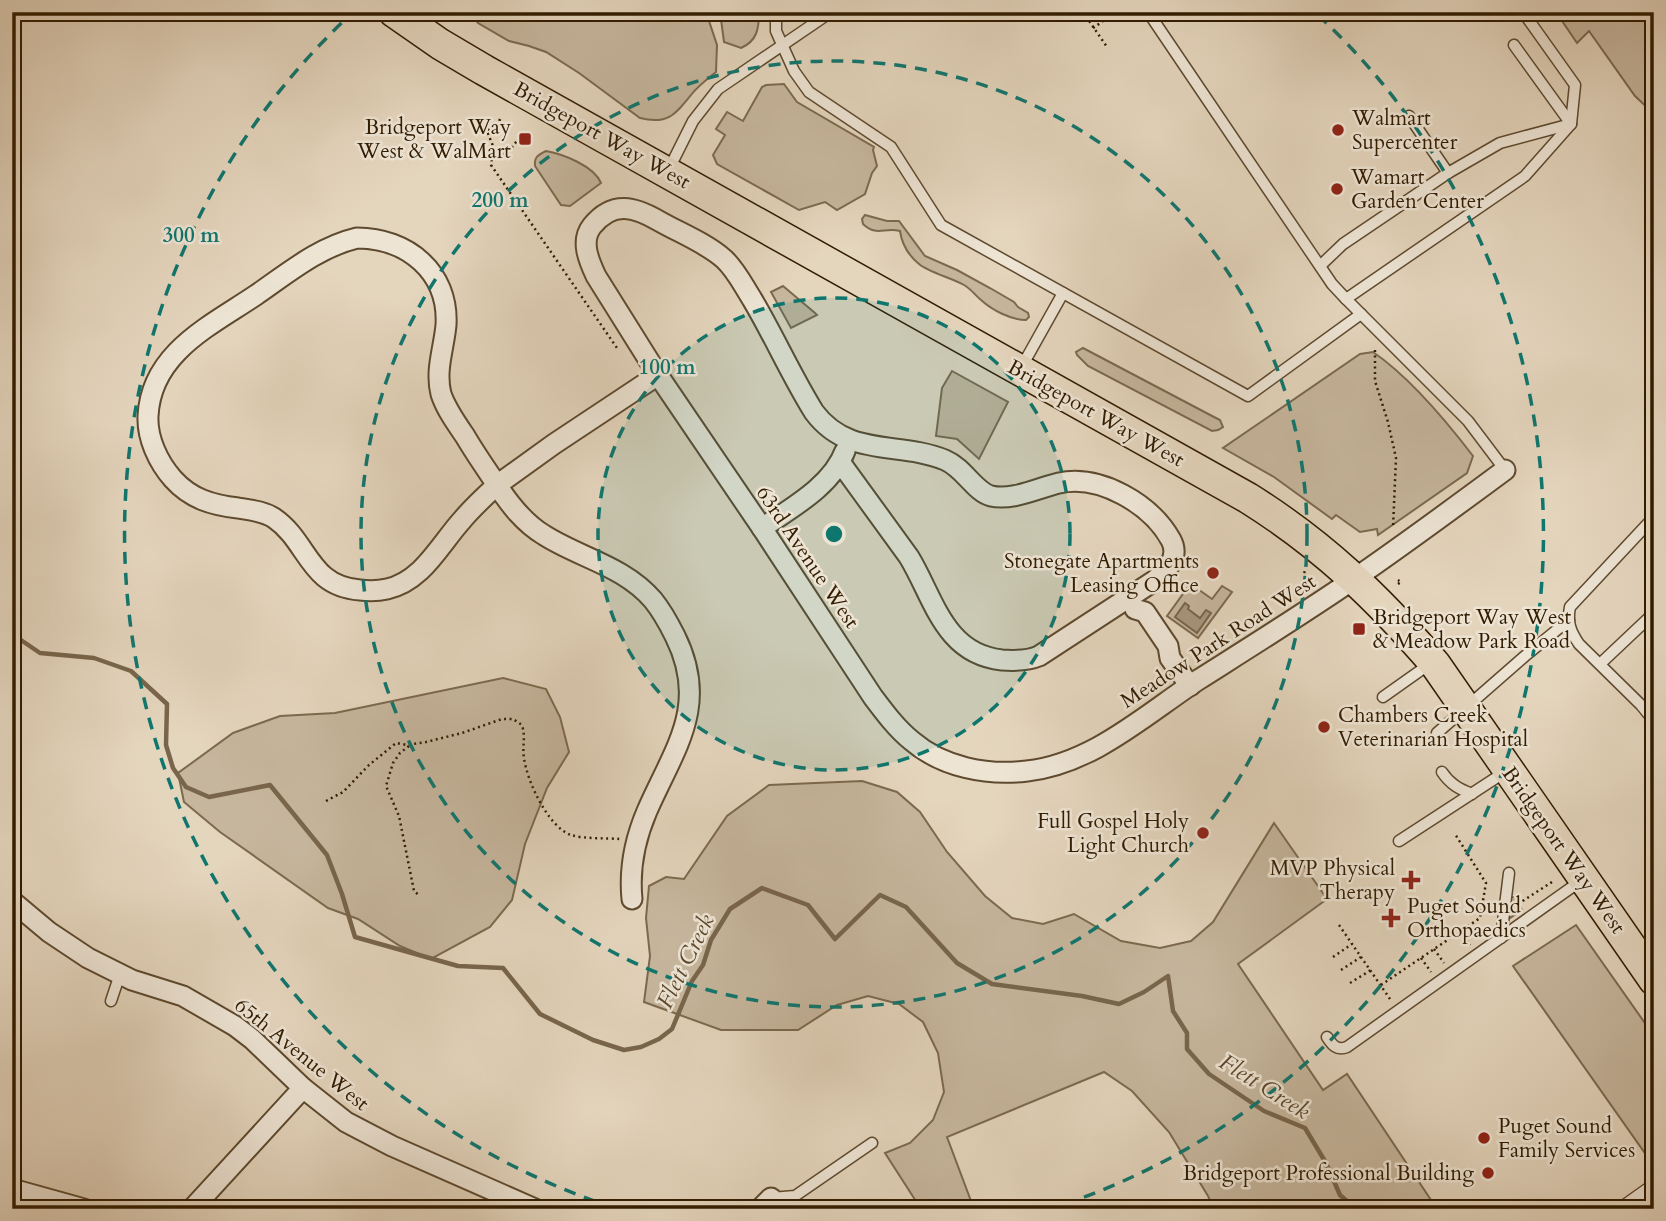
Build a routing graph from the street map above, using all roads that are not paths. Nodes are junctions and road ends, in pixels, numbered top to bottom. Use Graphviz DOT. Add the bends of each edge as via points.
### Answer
graph roads {
  1 [pos="394,12"];
  2 [pos="776,12"];
  3 [pos="831,12"];
  4 [pos="1148,12"];
  5 [pos="1523,12"];
  6 [pos="1514,45"];
  7 [pos="782,46"];
  8 [pos="1409,116"];
  9 [pos="1572,124"];
  10 [pos="667,172"];
  11 [pos="1448,173"];
  12 [pos="1321,265"];
  13 [pos="1063,293"];
  14 [pos="1346,299"];
  15 [pos="1362,314"];
  16 [pos="1020,370"];
  17 [pos="657,376"];
  18 [pos="848,440"];
  19 [pos="840,462"];
  20 [pos="1505,470"];
  21 [pos="497,485"];
  22 [pos="1654,517"];
  23 [pos="762,528"];
  24 [pos="1354,579"];
  25 [pos="1131,604"];
  26 [pos="1654,613"];
  27 [pos="1569,620"];
  28 [pos="1433,662"];
  29 [pos="1600,664"];
  30 [pos="1190,686"];
  31 [pos="1383,697"];
  32 [pos="1465,708"];
  33 [pos="1654,721"];
  34 [pos="1437,733"];
  35 [pos="931,755"];
  36 [pos="1508,769"];
  37 [pos="1442,772"];
  38 [pos="1472,794"];
  39 [pos="1399,841"];
  40 [pos="1508,873"];
  41 [pos="1584,879"];
  42 [pos="632,899"];
  43 [pos="12,901"];
  44 [pos="1501,939"];
  45 [pos="120,974"];
  46 [pos="1654,980"];
  47 [pos="111,1001"];
  48 [pos="1327,1037"];
  49 [pos="303,1088"];
  50 [pos="872,1143"];
  51 [pos="12,1189"];
  52 [pos="1654,1192"];
  53 [pos="765,1204"];
  54 [pos="84,1209"];
  55 [pos="192,1209"];
  56 [pos="535,1209"];
  57 [pos="1630,1209"];
  1 -- 10 [label="main road, Bridgeport Way West" via="440,44"];
  2 -- 7 [label="lane"];
  3 -- 7 [label="lane"];
  4 -- 12 [label="lane"];
  5 -- 9 [label="lane" via="1575,85"];
  6 -- 9 [label="lane"];
  7 -- 10 [label="lane" via="718,89 693,121"];
  7 -- 13 [label="lane" via="809,92 891,147 941,225"];
  8 -- 11 [label="lane"];
  9 -- 11 [label="lane" via="1500,143"];
  9 -- 14 [label="lane" via="1525,176"];
  10 -- 16 [label="main road, Bridgeport Way West"];
  11 -- 12 [label="lane" via="1343,244"];
  12 -- 14 [label="lane"];
  13 -- 15 [label="lane" via="1248,396"];
  13 -- 16 [label="lane"];
  14 -- 15 [label="lane"];
  15 -- 20 [label="lane" via="1468,421"];
  16 -- 24 [label="main road, Bridgeport Way West" via="1259,505"];
  17 -- 18 [label="street, 63rd Avenue West" via="588,257 589,231 605,214 623,208 642,212 724,260 756,306 814,412 828,429"];
  17 -- 21 [label="street"];
  17 -- 23 [label="street, 63rd Avenue West"];
  18 -- 19 [label="street"];
  18 -- 25 [label="street" via="941,458 993,497 1069,481 1116,491 1162,527 1174,550 1169,566"];
  19 -- 23 [label="street" via="818,488"];
  19 -- 25 [label="street" via="909,557 943,622 972,651 1008,660 1035,658"];
  20 -- 24 [label="street, Meadow Park Road West"];
  21 -- 21 [label="street" via="413,577 385,589 344,588 320,574 272,517 206,503 173,480 150,437 152,390 167,363 188,341 307,260 349,240 384,242 426,265 440,287 446,319 438,370 440,391"];
  21 -- 42 [label="street" via="515,510 543,535 606,565 642,589 660,610 680,648 690,693 687,719 646,814 632,867"];
  22 -- 27 [label="lane" via="1570,607"];
  23 -- 35 [label="street, 63rd Avenue West" via="873,697 912,741"];
  24 -- 28 [label="main road, Bridgeport Way West"];
  24 -- 30 [label="street, Meadow Park Road West"];
  25 -- 30 [label="street" via="1145,612"];
  26 -- 29 [label="lane"];
  27 -- 29 [label="lane" via="1579,644"];
  27 -- 32 [label="lane"];
  28 -- 31 [label="lane"];
  28 -- 32 [label="main road, Bridgeport Way West"];
  29 -- 33 [label="lane"];
  30 -- 35 [label="street, Meadow Park Road West" via="1101,745 1045,768 981,771"];
  32 -- 34 [label="lane"];
  32 -- 36 [label="main road, Bridgeport Way West"];
  36 -- 38 [label="lane"];
  36 -- 41 [label="main road, Bridgeport Way West"];
  37 -- 38 [label="lane" via="1448,781"];
  38 -- 39 [label="lane"];
  40 -- 44 [label="lane"];
  41 -- 44 [label="lane"];
  41 -- 46 [label="main road, Bridgeport Way West"];
  43 -- 45 [label="street, 65th Avenue West" via="60,940"];
  44 -- 48 [label="lane" via="1347,1047 1337,1048"];
  45 -- 47 [label="lane"];
  45 -- 49 [label="street, 65th Avenue West" via="183,996 235,1026"];
  49 -- 55 [label="street"];
  49 -- 56 [label="street, 65th Avenue West" via="366,1133"];
  50 -- 53 [label="lane" via="796,1196"];
  51 -- 54 [label="street"];
  52 -- 57 [label="street"];
}
